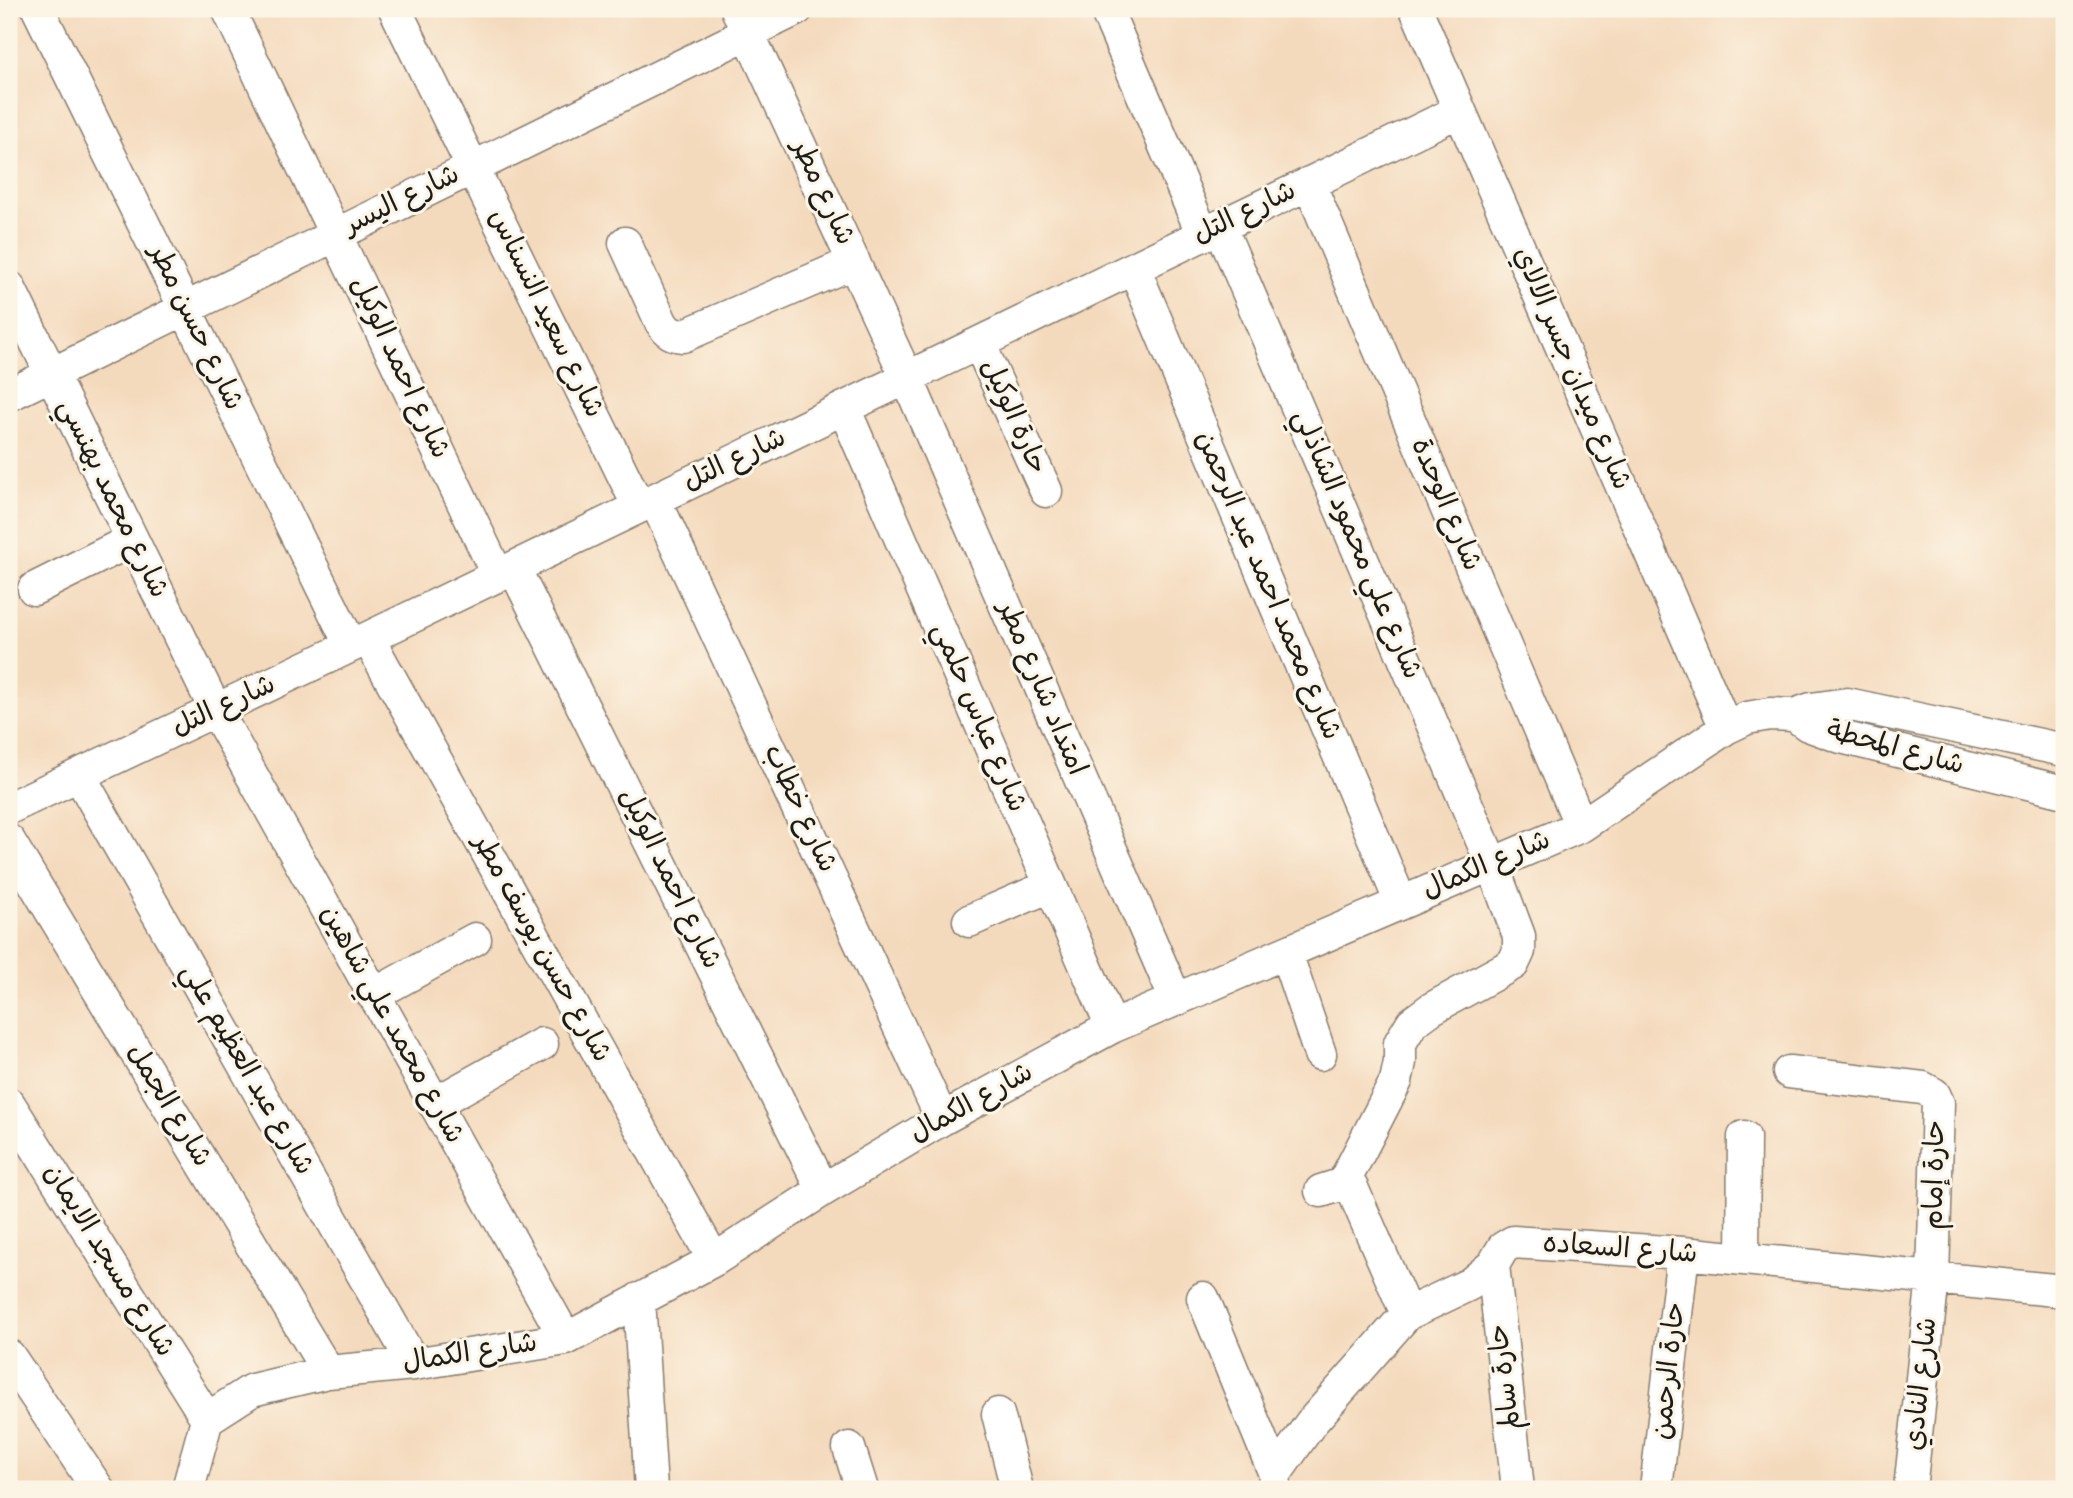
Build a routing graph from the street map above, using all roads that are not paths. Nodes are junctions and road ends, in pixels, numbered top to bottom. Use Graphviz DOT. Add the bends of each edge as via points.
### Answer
graph roads {
  1 [pos="38,9"];
  2 [pos="228,9"];
  3 [pos="395,9"];
  4 [pos="797,9"];
  5 [pos="1106,9"];
  6 [pos="1416,9"];
  7 [pos="742,20"];
  8 [pos="1459,111"];
  9 [pos="473,167"];
  10 [pos="1308,183"];
  11 [pos="1211,231"];
  12 [pos="335,234"];
  13 [pos="625,243"];
  14 [pos="854,262"];
  15 [pos="1134,268"];
  16 [pos="9,287"];
  17 [pos="185,308"];
  18 [pos="979,343"];
  19 [pos="51,373"];
  20 [pos="907,378"];
  21 [pos="9,395"];
  22 [pos="845,408"];
  23 [pos="1046,491"];
  24 [pos="647,503"];
  25 [pos="132,540"];
  26 [pos="506,572"];
  27 [pos="33,589"];
  28 [pos="359,642"];
  29 [pos="216,711"];
  30 [pos="1794,715"];
  31 [pos="1726,728"];
  32 [pos="2064,750"];
  33 [pos="79,775"];
  34 [pos="2064,792"];
  35 [pos="9,808"];
  36 [pos="1581,826"];
  37 [pos="9,841"];
  38 [pos="1492,864"];
  39 [pos="1050,886"];
  40 [pos="1401,903"];
  41 [pos="969,920"];
  42 [pos="475,939"];
  43 [pos="1286,953"];
  44 [pos="373,995"];
  45 [pos="1176,1000"];
  46 [pos="1112,1027"];
  47 [pos="542,1044"];
  48 [pos="1320,1054"];
  49 [pos="1789,1072"];
  50 [pos="9,1104"];
  51 [pos="434,1104"];
  52 [pos="942,1119"];
  53 [pos="1744,1137"];
  54 [pos="823,1189"];
  55 [pos="1683,1253"];
  56 [pos="714,1259"];
  57 [pos="1743,1259"];
  58 [pos="1493,1265"];
  59 [pos="1933,1278"];
  60 [pos="2064,1291"];
  61 [pos="1203,1298"];
  62 [pos="639,1299"];
  63 [pos="1407,1314"];
  64 [pos="566,1339"];
  65 [pos="9,1356"];
  66 [pos="414,1364"];
  67 [pos="328,1372"];
  68 [pos="998,1414"];
  69 [pos="207,1419"];
  70 [pos="849,1448"];
  71 [pos="1275,1481"];
  72 [pos="98,1489"];
  73 [pos="188,1489"];
  74 [pos="651,1489"];
  75 [pos="862,1489"];
  76 [pos="1017,1489"];
  77 [pos="1518,1489"];
  78 [pos="1656,1489"];
  79 [pos="1910,1489"];
  1 -- 17 [label="street, شارع حسن مطر"];
  2 -- 12 [label="street, شارع احمد الوكيل"];
  3 -- 9 [label="street, شارع سعيد النسناس"];
  4 -- 7 [label="street, شارع اليسر"];
  5 -- 11 [label="street, شارع علي محمود الشاذلي"];
  6 -- 8 [label="street, شارع ميدان جسر الالاي"];
  7 -- 9 [label="street, شارع اليسر"];
  7 -- 14 [label="street, شارع مطر"];
  8 -- 10 [label="street, شارع التل"];
  8 -- 31 [label="street, شارع ميدان جسر الالاي"];
  9 -- 12 [label="street, شارع اليسر"];
  9 -- 24 [label="street, شارع سعيد النسناس"];
  10 -- 11 [label="street, شارع التل"];
  10 -- 36 [label="street, شارع الوحدة"];
  11 -- 15 [label="street, شارع التل"];
  11 -- 38 [label="street, شارع علي محمود الشاذلي"];
  12 -- 17 [label="street, شارع اليسر"];
  12 -- 26 [label="street, شارع احمد الوكيل"];
  13 -- 14 [label="street" via="661,322 673,335 683,336"];
  14 -- 20 [label="street, شارع مطر"];
  15 -- 18 [label="street, شارع التل"];
  15 -- 40 [label="street, شارع محمد احمد عبد الرحمن"];
  16 -- 19 [label="street, شارع محمد بهنسي"];
  17 -- 19 [label="street, شارع اليسر"];
  17 -- 28 [label="street, شارع حسن مطر"];
  18 -- 20 [label="street, شارع التل"];
  18 -- 23 [label="street, حارة الوكيل"];
  19 -- 21 [label="street, شارع اليسر"];
  19 -- 25 [label="street, شارع محمد بهنسي"];
  20 -- 22 [label="street, شارع التل"];
  20 -- 45 [label="street, امتداد شارع مطر"];
  22 -- 24 [label="street, شارع التل"];
  22 -- 39 [label="street, شارع عباس حلمي"];
  24 -- 26 [label="street, شارع التل"];
  24 -- 52 [label="street, شارع خطاب"];
  25 -- 27 [label="street"];
  25 -- 29 [label="street, شارع محمد بهنسي"];
  26 -- 28 [label="street, شارع التل"];
  26 -- 54 [label="street, شارع احمد الوكيل"];
  28 -- 29 [label="street, شارع التل"];
  28 -- 56 [label="street, شارع حسن يوسف مطر"];
  29 -- 33 [label="street, شارع التل"];
  29 -- 44 [label="street, شارع محمد علي شاهين"];
  30 -- 31 [label="street, شارع الكمال" via="1747,718"];
  30 -- 32 [label="street, شارع المحطة" via="1847,704"];
  30 -- 34 [label="street, شارع المحطة" via="1841,737"];
  31 -- 36 [label="street, شارع الكمال"];
  33 -- 35 [label="street, شارع التل"];
  33 -- 66 [label="street, شارع عبد العظيم علي"];
  36 -- 38 [label="street, شارع الكمال"];
  37 -- 67 [label="street, شارع الجمل"];
  38 -- 40 [label="street, شارع الكمال"];
  38 -- 63 [label="street, شارع علي محمود الشاذلي" via="1519,936 1520,951 1513,964 1412,1023 1401,1043 1396,1081 1332,1187 1352,1188 1357,1195"];
  39 -- 41 [label="street"];
  39 -- 46 [label="street, شارع عباس حلمي"];
  40 -- 43 [label="street, شارع الكمال"];
  42 -- 44 [label="street"];
  43 -- 45 [label="street, شارع الكمال"];
  43 -- 48 [label="street"];
  44 -- 51 [label="street, شارع محمد علي شاهين"];
  45 -- 46 [label="street, شارع الكمال"];
  46 -- 52 [label="street, شارع الكمال"];
  47 -- 51 [label="street"];
  49 -- 59 [label="street, حارة إمام" via="1923,1088 1934,1094 1938,1103"];
  50 -- 69 [label="street, شارع مسجد الايمان"];
  51 -- 64 [label="street, شارع محمد علي شاهين"];
  52 -- 54 [label="street, شارع الكمال"];
  53 -- 57 [label="street"];
  54 -- 56 [label="street, شارع الكمال"];
  55 -- 57 [label="street, شارع السعاده"];
  55 -- 58 [label="street, شارع السعاده" via="1513,1242 1503,1248"];
  55 -- 78 [label="street, حارة الرحمن"];
  56 -- 62 [label="street, شارع الكمال"];
  57 -- 59 [label="street, شارع السعاده"];
  58 -- 63 [label="street, شارع السعاده" via="1470,1284"];
  58 -- 77 [label="street, حارة سالم"];
  59 -- 60 [label="street, شارع السعاده"];
  59 -- 79 [label="street, شارع النادي"];
  61 -- 71 [label="street"];
  62 -- 64 [label="street, شارع الكمال"];
  62 -- 74 [label="street"];
  63 -- 71 [label="street, شارع السعاده" via="1311,1423"];
  64 -- 66 [label="street, شارع الكمال"];
  65 -- 72 [label="street"];
  66 -- 67 [label="street, شارع الكمال"];
  67 -- 69 [label="street, شارع الكمال" via="252,1390"];
  68 -- 76 [label="street"];
  69 -- 73 [label="street"];
  70 -- 75 [label="street"];
}
